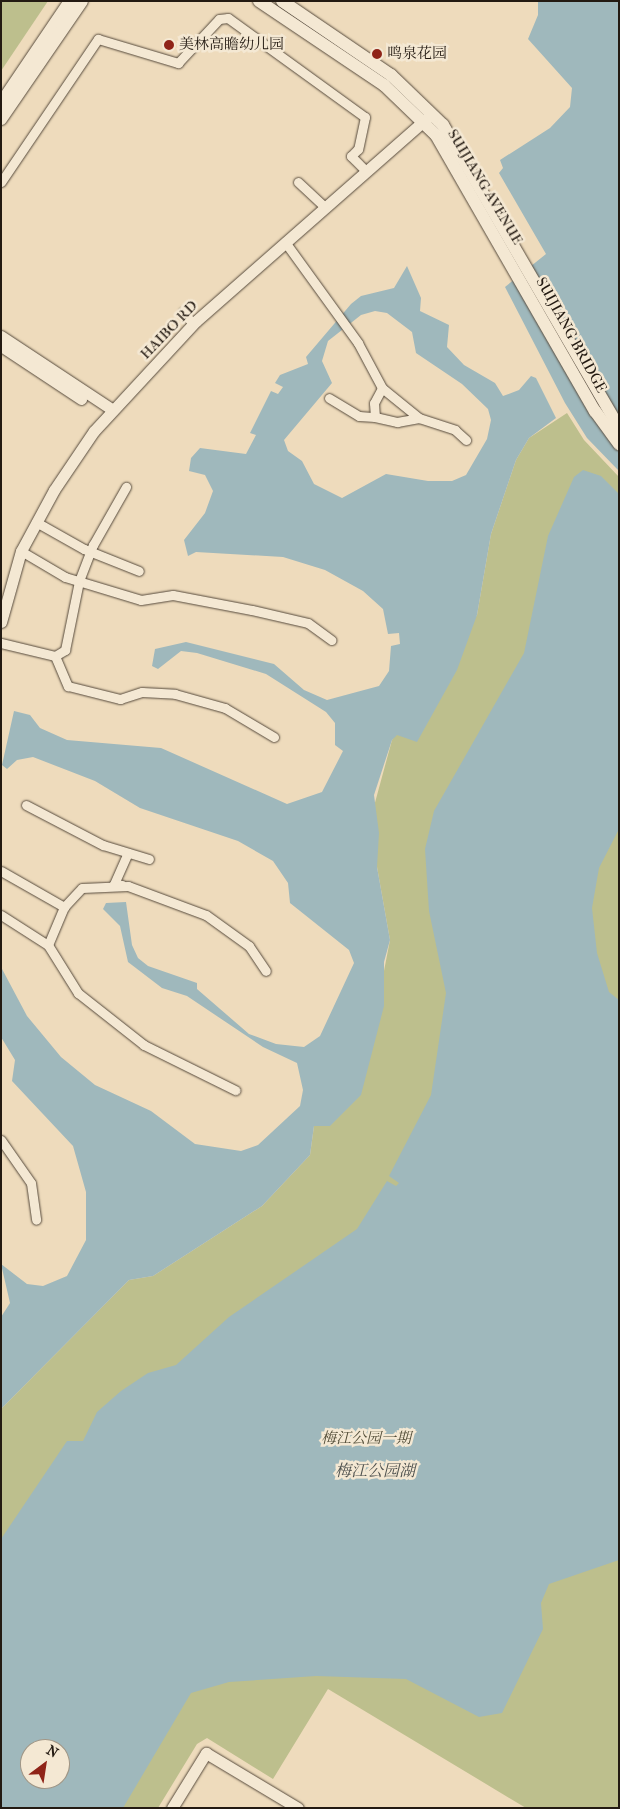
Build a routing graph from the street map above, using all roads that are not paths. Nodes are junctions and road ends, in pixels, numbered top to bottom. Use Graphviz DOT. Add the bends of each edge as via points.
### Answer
graph roads {
  1 [pos="70,1"];
  2 [pos="82,1"];
  3 [pos="259,1"];
  4 [pos="282,1"];
  5 [pos="1,103"];
  6 [pos="428,117"];
  7 [pos="1,119"];
  8 [pos="366,171"];
  9 [pos="1,182"];
  10 [pos="298,182"];
  11 [pos="325,207"];
  12 [pos="285,242"];
  13 [pos="519,263"];
  14 [pos="183,312"];
  15 [pos="193,324"];
  16 [pos="1,336"];
  17 [pos="1,346"];
  18 [pos="382,388"];
  19 [pos="329,398"];
  20 [pos="110,413"];
  21 [pos="375,417"];
  22 [pos="418,418"];
  23 [pos="619,427"];
  24 [pos="466,440"];
  25 [pos="619,444"];
  26 [pos="126,487"];
  27 [pos="36,522"];
  28 [pos="21,551"];
  29 [pos="90,552"];
  30 [pos="139,571"];
  31 [pos="79,581"];
  32 [pos="1,622"];
  33 [pos="331,640"];
  34 [pos="1,643"];
  35 [pos="55,656"];
  36 [pos="274,737"];
  37 [pos="26,805"];
  38 [pos="128,853"];
  39 [pos="149,859"];
  40 [pos="1,871"];
  41 [pos="128,886"];
  42 [pos="64,907"];
  43 [pos="1,915"];
  44 [pos="48,945"];
  45 [pos="266,971"];
  46 [pos="235,1090"];
  47 [pos="1,1140"];
  48 [pos="36,1220"];
  49 [pos="172,1808"];
  50 [pos="298,1808"];
  1 -- 5 [label="main road"];
  2 -- 7 [label="main road"];
  3 -- 6 [label="main road, SUIJIANG AVENUE"];
  4 -- 6 [label="main road, SUIJIANG AVENUE" via="391,75"];
  6 -- 8 [label="street, HAIBO RD"];
  6 -- 13 [label="main road, SUIJIANG AVENUE" via="458,145"];
  8 -- 9 [label="street" via="351,156 358,149 365,117 228,18 219,18 178,63 98,39"];
  8 -- 11 [label="street, HAIBO RD"];
  10 -- 11 [label="street"];
  11 -- 12 [label="street, HAIBO RD"];
  12 -- 15 [label="street, HAIBO RD"];
  12 -- 18 [label="street" via="353,335"];
  13 -- 23 [label="main road, SUIJIANG BRIDGE"];
  13 -- 25 [label="main road, SUIJIANG BRIDGE" via="595,411"];
  14 -- 15 [label="street"];
  15 -- 20 [label="street, HAIBO RD"];
  16 -- 20 [label="street"];
  17 -- 20 [label="street"];
  18 -- 21 [label="street" via="374,403"];
  18 -- 22 [label="street"];
  19 -- 21 [label="street" via="359,416"];
  20 -- 27 [label="street, HAIBO RD" via="54,490"];
  21 -- 22 [label="street" via="397,422"];
  22 -- 24 [label="street" via="455,430"];
  26 -- 29 [label="street"];
  27 -- 28 [label="street, HAIBO RD"];
  27 -- 29 [label="street"];
  28 -- 31 [label="street"];
  28 -- 32 [label="street, HAIBO RD"];
  29 -- 30 [label="street"];
  29 -- 31 [label="street"];
  31 -- 33 [label="street" via="141,600 173,595 308,623"];
  31 -- 35 [label="street" via="65,650"];
  34 -- 35 [label="street"];
  35 -- 36 [label="street" via="68,686 120,699 142,692 175,694 225,708"];
  37 -- 38 [label="street" via="103,845"];
  38 -- 39 [label="street"];
  38 -- 41 [label="street" via="114,884"];
  40 -- 42 [label="street"];
  41 -- 42 [label="street" via="82,888"];
  41 -- 45 [label="street" via="206,915 249,946"];
  42 -- 44 [label="street"];
  43 -- 44 [label="street"];
  44 -- 46 [label="street" via="78,993 111,1022 197,1074"];
  47 -- 48 [label="street" via="31,1183"];
  49 -- 50 [label="street" via="206,1753"];
}
